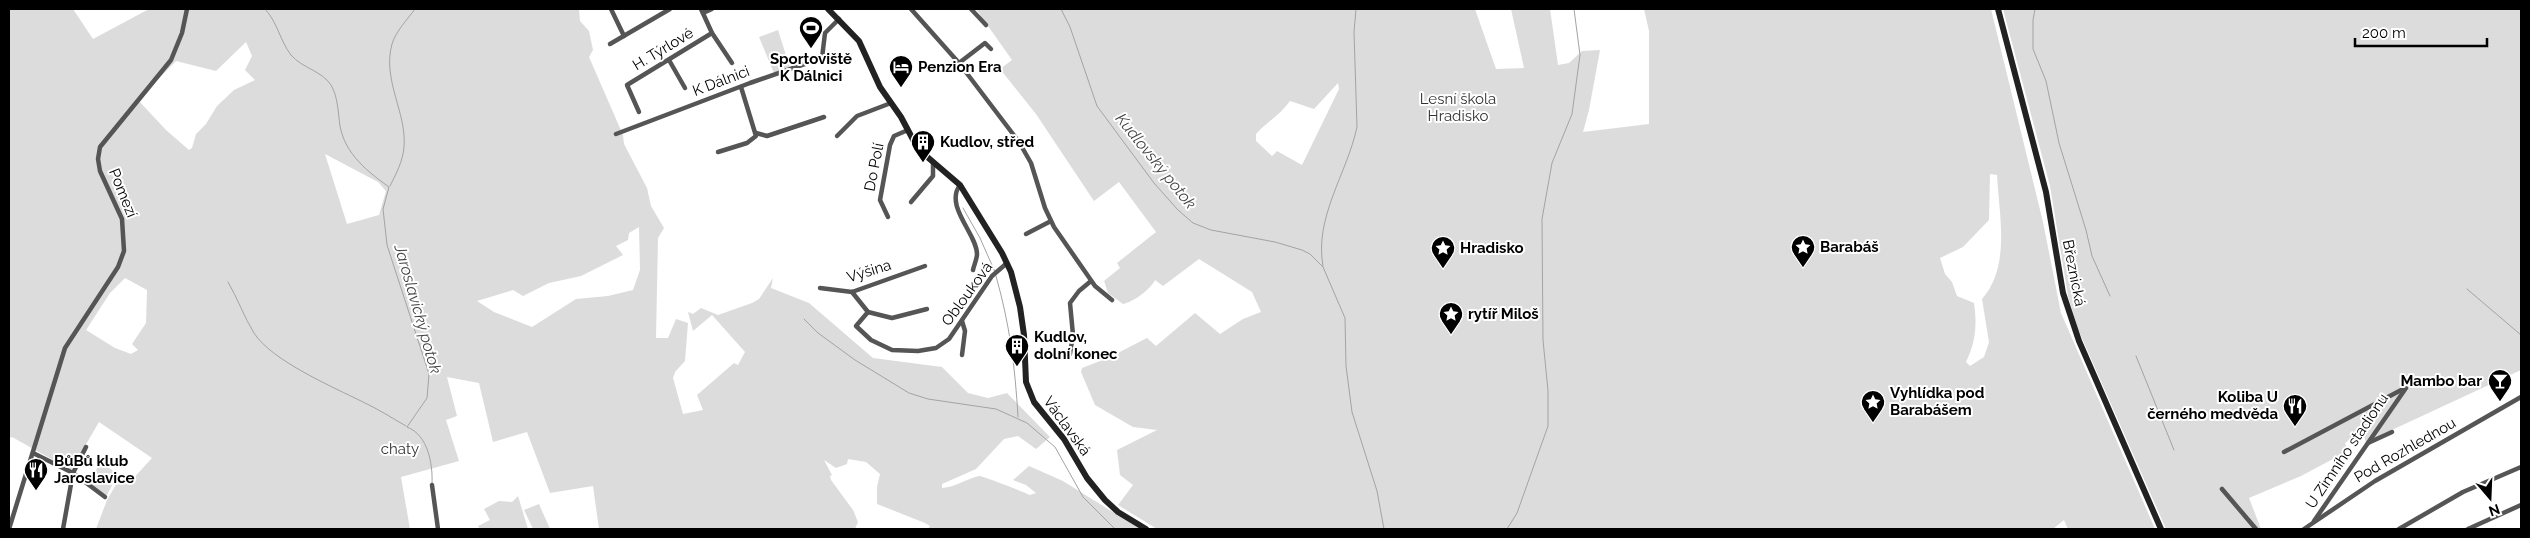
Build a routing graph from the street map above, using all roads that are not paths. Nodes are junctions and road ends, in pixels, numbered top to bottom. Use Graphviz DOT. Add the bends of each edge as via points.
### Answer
graph roads {
  1 [pos="187,9"];
  2 [pos="611,9"];
  3 [pos="670,9"];
  4 [pos="712,9"];
  5 [pos="828,9"];
  6 [pos="911,9"];
  7 [pos="971,9"];
  8 [pos="1998,9"];
  9 [pos="702,11"];
  10 [pos="839,19"];
  11 [pos="986,25"];
  12 [pos="712,34"];
  13 [pos="624,36"];
  14 [pos="610,44"];
  15 [pos="991,49"];
  16 [pos="669,60"];
  17 [pos="959,63"];
  18 [pos="732,64"];
  19 [pos="741,86"];
  20 [pos="685,88"];
  21 [pos="891,103"];
  22 [pos="640,112"];
  23 [pos="824,117"];
  24 [pos="908,130"];
  25 [pos="756,132"];
  26 [pos="616,134"];
  27 [pos="837,136"];
  28 [pos="718,152"];
  29 [pos="933,163"];
  30 [pos="960,185"];
  31 [pos="911,202"];
  32 [pos="888,217"];
  33 [pos="1051,221"];
  34 [pos="1026,234"];
  35 [pos="1007,263"];
  36 [pos="925,266"];
  37 [pos="973,270"];
  38 [pos="1091,281"];
  39 [pos="820,288"];
  40 [pos="852,292"];
  41 [pos="1112,300"];
  42 [pos="927,309"];
  43 [pos="868,312"];
  44 [pos="962,321"];
  45 [pos="1070,354"];
  46 [pos="962,355"];
  47 [pos="2521,398"];
  48 [pos="2392,432"];
  49 [pos="2367,444"];
  50 [pos="86,447"];
  51 [pos="2284,452"];
  52 [pos="33,453"];
  53 [pos="2521,467"];
  54 [pos="73,473"];
  55 [pos="432,485"];
  56 [pos="2222,489"];
  57 [pos="105,497"];
  58 [pos="2521,506"];
  59 [pos="2312,524"];
  60 [pos="9,529"];
  61 [pos="63,529"];
  62 [pos="438,529"];
  63 [pos="1146,529"];
  64 [pos="2161,529"];
  65 [pos="2256,529"];
  66 [pos="2304,529"];
  67 [pos="2399,529"];
  68 [pos="2468,529"];
  1 -- 52 [label="street, Pomezí" via="171,60 100,147 100,171 122,219 124,251 118,267 65,348"];
  2 -- 13 [label="street"];
  3 -- 13 [label="street"];
  4 -- 9 [label="street"];
  5 -- 10 [label="street, Václavská"];
  6 -- 17 [label="street"];
  7 -- 11 [label="street"];
  8 -- 64 [label="street, Březnická" via="2046,192 2068,310"];
  9 -- 12 [label="street"];
  10 -- 19 [label="street, K Dálnici" via="825,33 822,58"];
  10 -- 21 [label="street, Václavská" via="859,41"];
  12 -- 16 [label="street, H. Týrlové"];
  12 -- 18 [label="street"];
  13 -- 14 [label="street"];
  15 -- 17 [label="street" via="985,43"];
  16 -- 20 [label="street"];
  16 -- 22 [label="street, H. Týrlové" via="627,85"];
  17 -- 33 [label="street" via="1027,156"];
  19 -- 25 [label="street"];
  19 -- 26 [label="street, K Dálnici"];
  21 -- 24 [label="street, Václavská"];
  21 -- 27 [label="street" via="857,116"];
  23 -- 25 [label="street" via="767,136"];
  24 -- 29 [label="street, Václavská" via="920,151"];
  24 -- 32 [label="street, Do Polí" via="894,136 890,145 880,200"];
  25 -- 28 [label="street" via="754,140"];
  29 -- 30 [label="street, Václavská"];
  29 -- 31 [label="street" via="933,176"];
  30 -- 35 [label="street, Václavská"];
  30 -- 37 [label="street" via="956,192 957,204 977,254"];
  33 -- 34 [label="street"];
  33 -- 38 [label="street"];
  35 -- 44 [label="street, Oblouková" via="992,276"];
  35 -- 63 [label="street, Václavská" via="1022,320 1029,392 1090,483 1113,508"];
  36 -- 40 [label="street, Výšina"];
  38 -- 41 [label="street"];
  38 -- 45 [label="street" via="1070,303"];
  39 -- 40 [label="street, Výšina"];
  40 -- 43 [label="street"];
  42 -- 43 [label="street" via="892,318"];
  43 -- 44 [label="street, Oblouková" via="856,326 878,344 898,351 925,351 939,347"];
  44 -- 46 [label="street" via="965,331"];
  47 -- 59 [label="street, Pod Rozhlednou" via="2375,482"];
  48 -- 49 [label="street"];
  49 -- 51 [label="street, U Zimního stadionu" via="2404,390"];
  49 -- 59 [label="street, U Zimního stadionu"];
  50 -- 54 [label="street"];
  52 -- 54 [label="street"];
  52 -- 60 [label="street, Pomezí"];
  53 -- 67 [label="street" via="2454,496"];
  54 -- 57 [label="street"];
  54 -- 61 [label="street"];
  55 -- 62 [label="street"];
  56 -- 65 [label="street"];
  58 -- 68 [label="street"];
  59 -- 66 [label="street, Pod Rozhlednou"];
}
